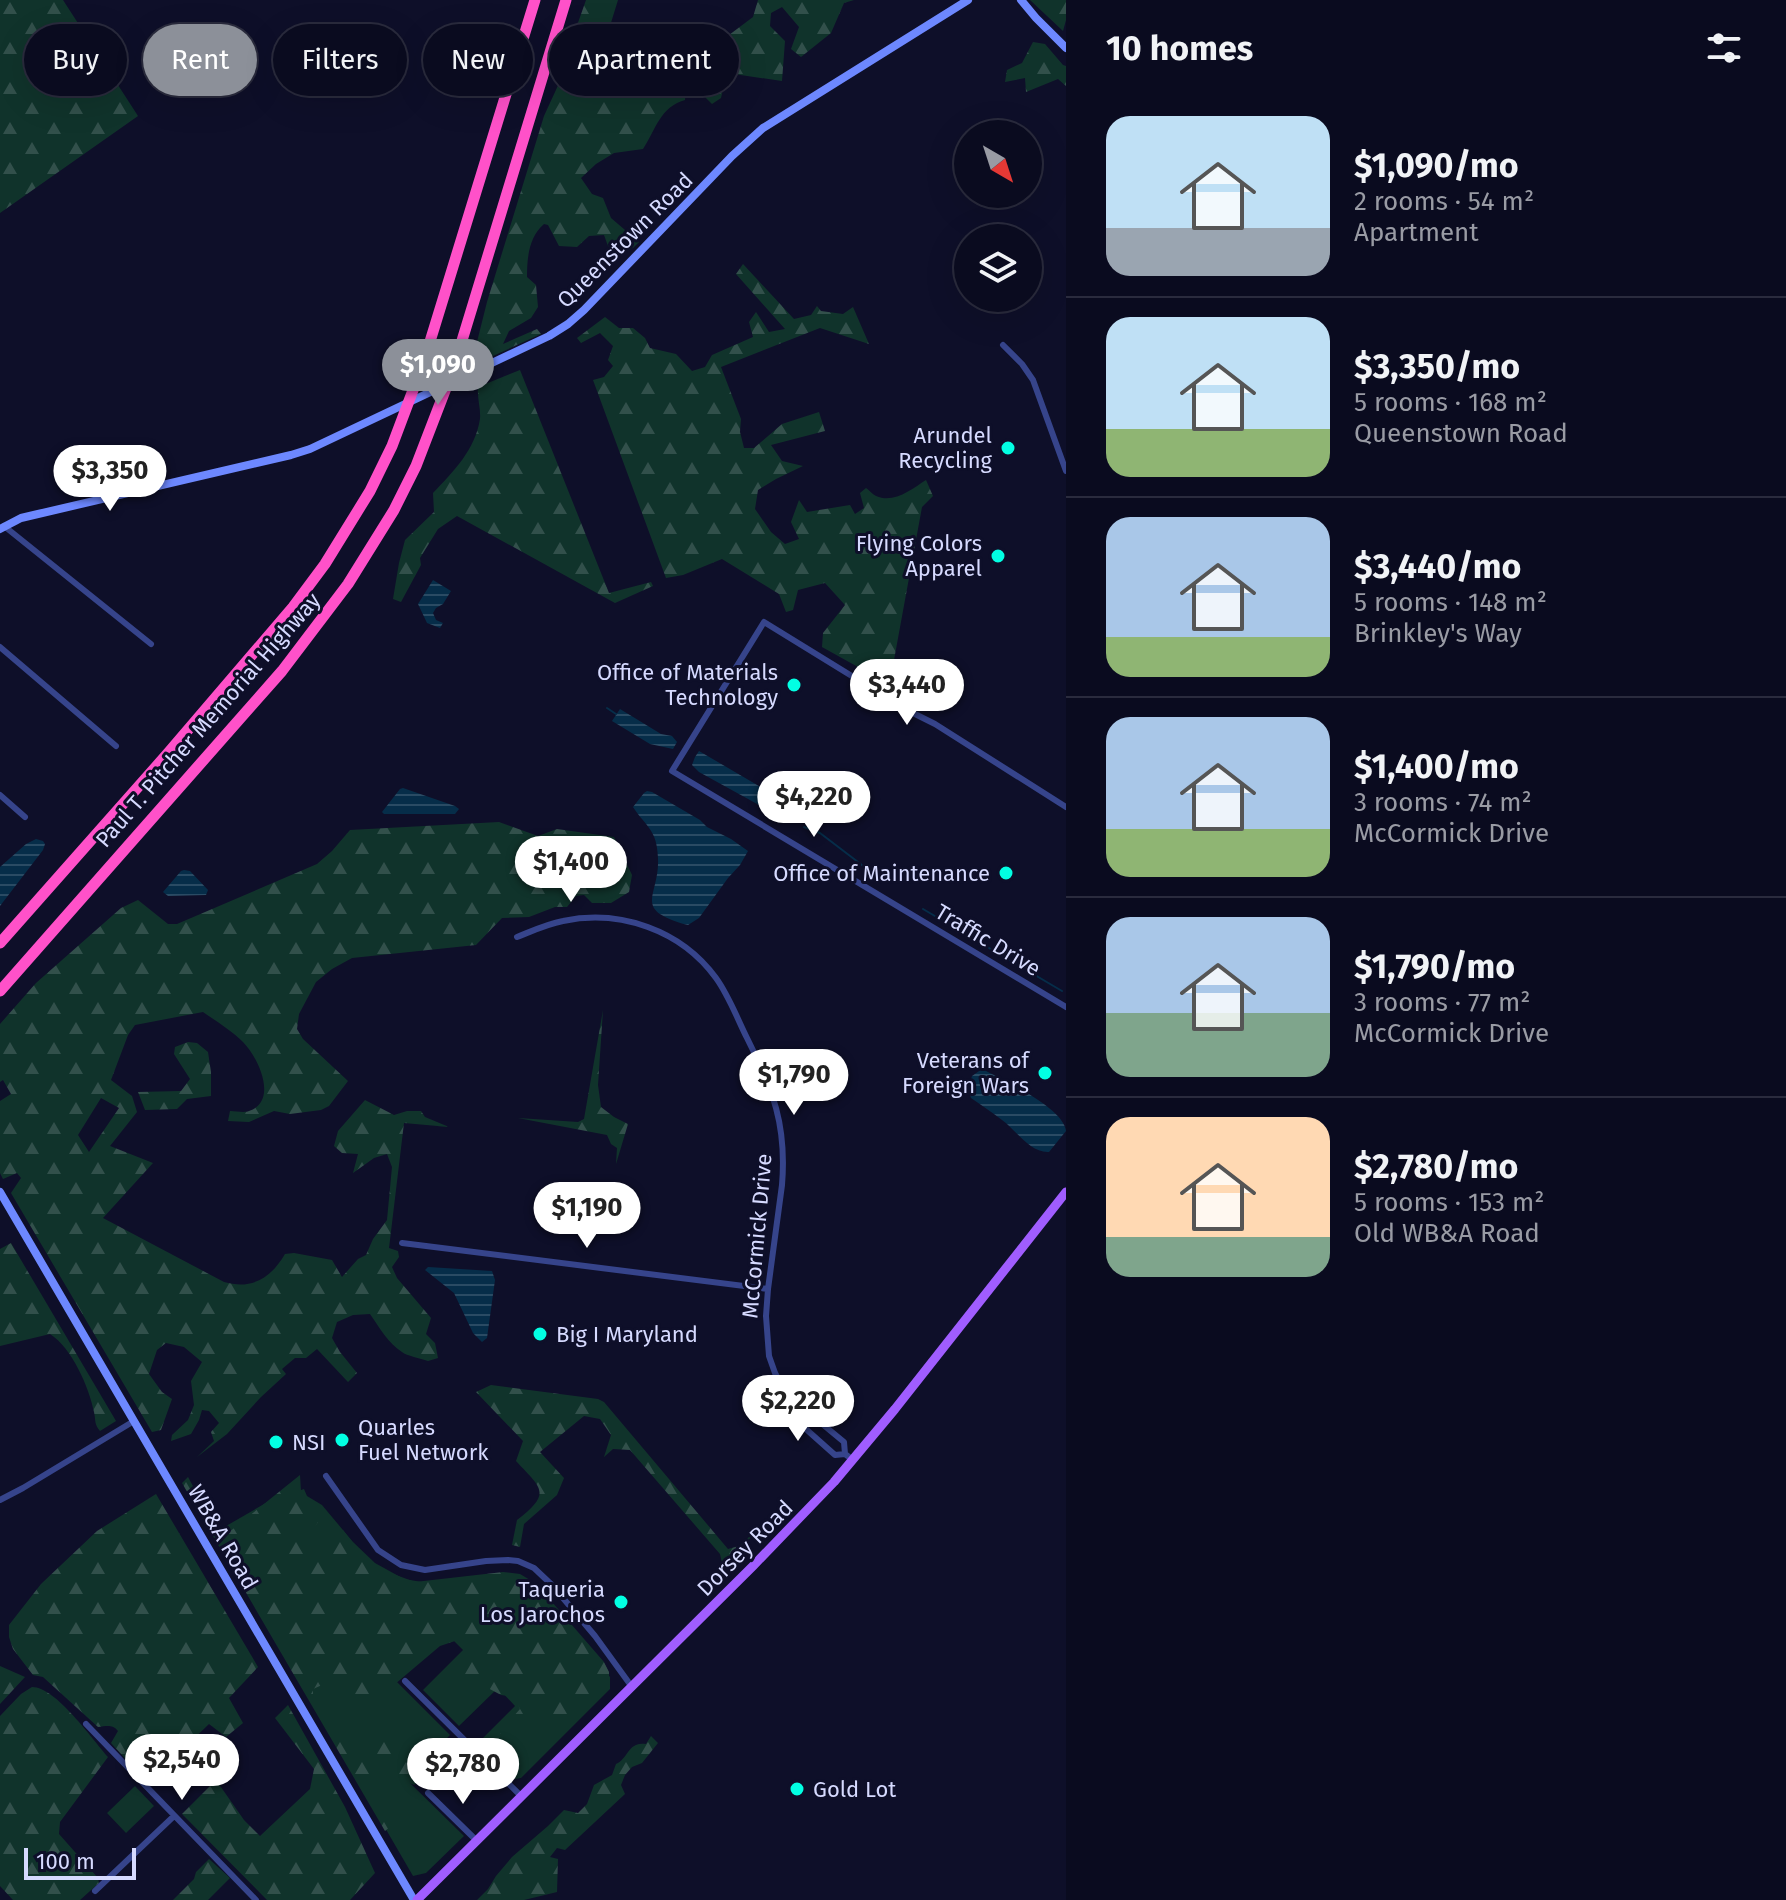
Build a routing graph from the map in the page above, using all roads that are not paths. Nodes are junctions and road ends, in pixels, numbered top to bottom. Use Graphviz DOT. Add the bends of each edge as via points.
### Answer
graph roads {
  1 [pos="535,0"];
  2 [pos="569,0"];
  3 [pos="968,0"];
  4 [pos="1021,0"];
  5 [pos="1066,48"];
  6 [pos="1003,345"];
  7 [pos="1066,471"];
  8 [pos="2,528"];
  9 [pos="151,644"];
  10 [pos="0,647"];
  11 [pos="116,746"];
  12 [pos="0,795"];
  13 [pos="1066,807"];
  14 [pos="25,817"];
  15 [pos="517,937"];
  16 [pos="0,943"];
  17 [pos="0,991"];
  18 [pos="1066,1007"];
  19 [pos="0,1192"];
  20 [pos="1066,1192"];
  21 [pos="402,1243"];
  22 [pos="768,1289"];
  23 [pos="786,1394"];
  24 [pos="134,1421"];
  25 [pos="849,1457"];
  26 [pos="326,1476"];
  27 [pos="0,1500"];
  28 [pos="405,1681"];
  29 [pos="632,1687"];
  30 [pos="86,1724"];
  31 [pos="428,1793"];
  32 [pos="521,1796"];
  33 [pos="174,1816"];
  34 [pos="477,1841"];
  35 [pos="95,1891"];
  36 [pos="256,1900"];
  37 [pos="416,1900"];
  1 -- 16 [label="highway, Paul T. Pitcher Memorial Highway" via="424,361 370,491 293,607"];
  2 -- 17 [label="highway, Paul T. Pitcher Memorial Highway" via="439,409 416,466 371,549 282,671"];
  3 -- 8 [label="street, Queenstown Road" via="763,128 575,318 549,336 291,455 21,518"];
  4 -- 5 [label="street"];
  6 -- 7 [label="street" via="1033,380"];
  8 -- 9 [label="street"];
  10 -- 11 [label="street"];
  12 -- 14 [label="street"];
  13 -- 18 [label="street, Traffic Drive" via="764,622 672,771"];
  15 -- 22 [label="street, McCormick Drive" via="578,918 632,922 677,941 716,978 770,1086 782,1135 784,1166"];
  19 -- 24 [label="street, WB&A Road"];
  20 -- 25 [label="main road, Dorsey Road"];
  21 -- 22 [label="street"];
  22 -- 23 [label="street, McCormick Drive" via="768,1347"];
  23 -- 25 [label="street, McCormick Drive" via="844,1442"];
  23 -- 25 [label="street, McCormick Drive" via="785,1407 798,1422 835,1455"];
  24 -- 27 [label="street"];
  24 -- 37 [label="street, WB&A Road"];
  25 -- 29 [label="main road, Dorsey Road" via="773,1546"];
  26 -- 29 [label="street" via="378,1550 401,1565 425,1570 508,1560 534,1568"];
  28 -- 32 [label="street"];
  29 -- 32 [label="main road, Dorsey Road"];
  30 -- 33 [label="street"];
  31 -- 34 [label="street"];
  32 -- 34 [label="main road, Dorsey Road"];
  33 -- 35 [label="street"];
  33 -- 36 [label="street"];
  34 -- 37 [label="main road, Dorsey Road"];
}
